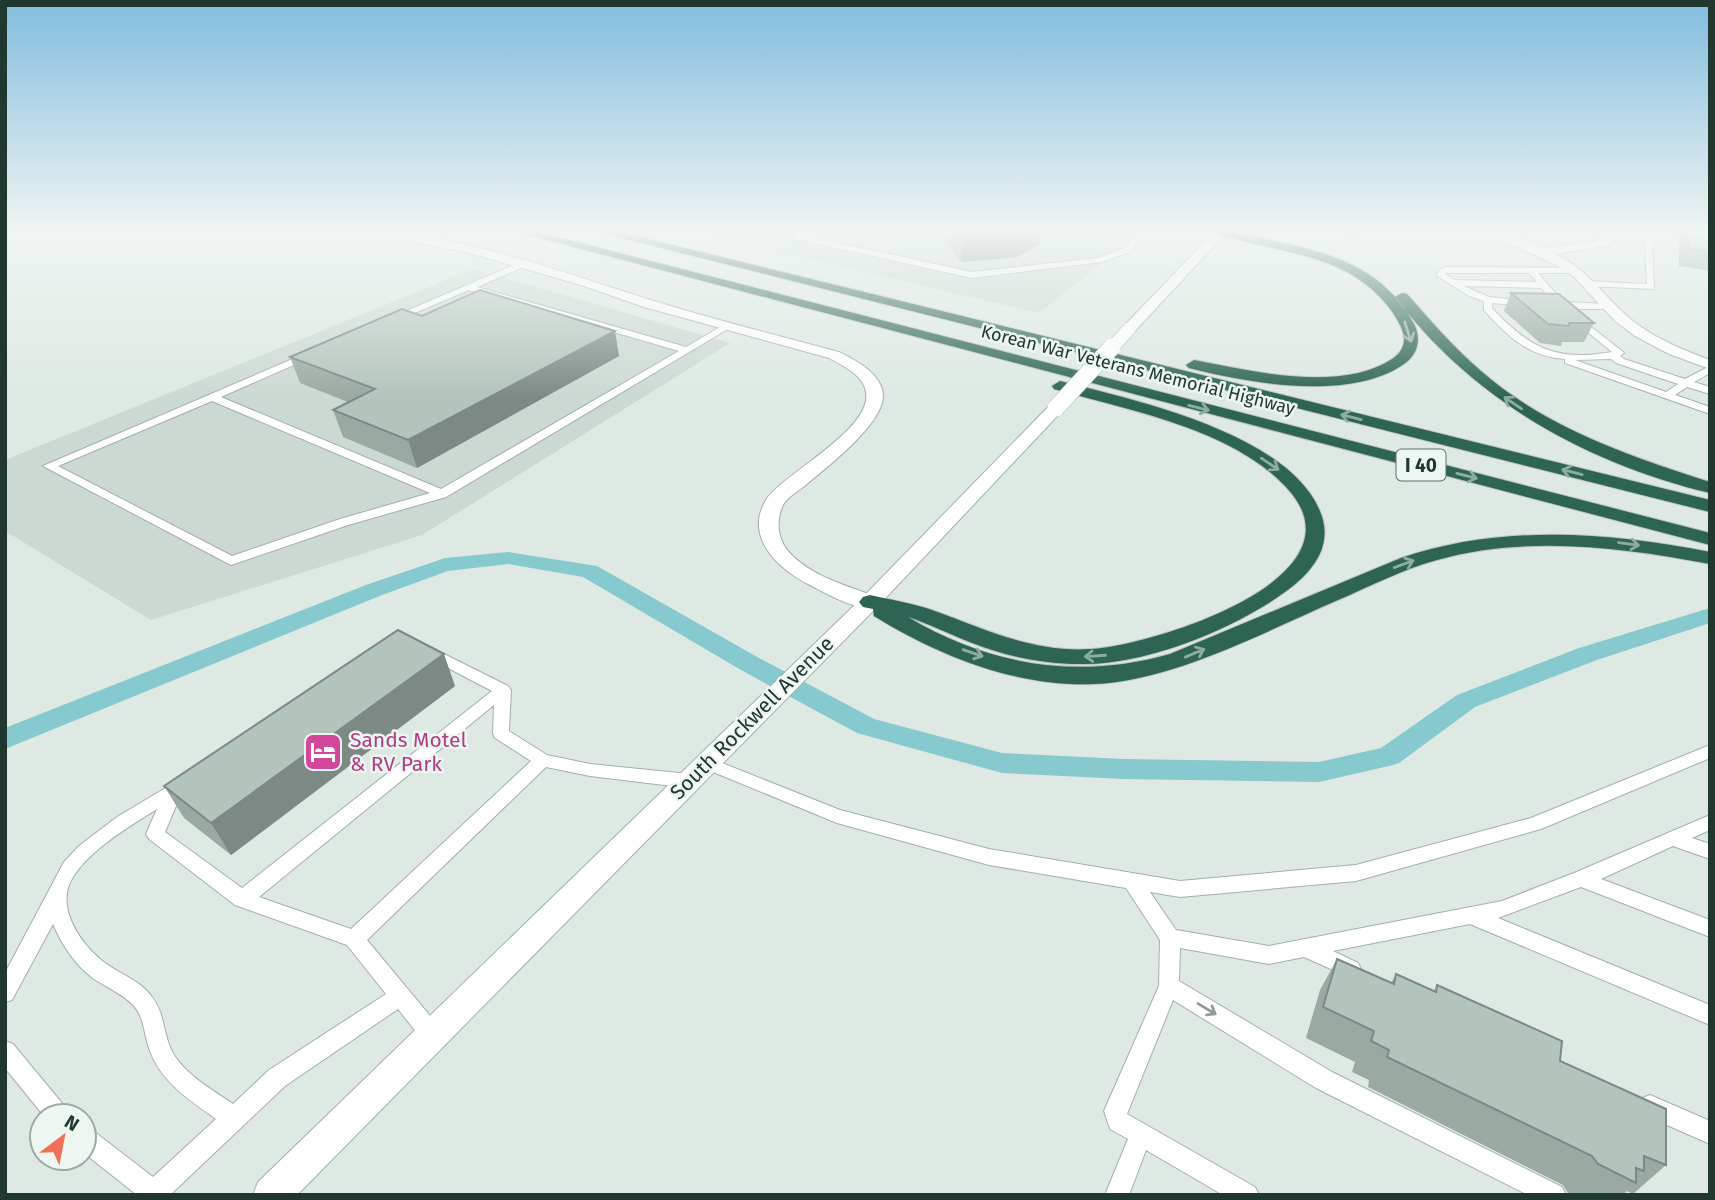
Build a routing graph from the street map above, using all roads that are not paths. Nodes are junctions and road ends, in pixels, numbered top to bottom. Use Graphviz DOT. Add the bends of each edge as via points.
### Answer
graph roads {
  1 [pos="596,286"];
  2 [pos="732,286"];
  3 [pos="821,286"];
  4 [pos="1168,286"];
  5 [pos="1373,286"];
  6 [pos="1391,286"];
  7 [pos="1457,286"];
  8 [pos="1545,286"];
  9 [pos="1590,286"];
  10 [pos="1630,286"];
  11 [pos="1651,286"];
  12 [pos="469,287"];
  13 [pos="1488,302"];
  14 [pos="1536,304"];
  15 [pos="1548,304"];
  16 [pos="1560,305"];
  17 [pos="1608,307"];
  18 [pos="852,317"];
  19 [pos="382,324"];
  20 [pos="729,326"];
  21 [pos="1026,337"];
  22 [pos="321,350"];
  23 [pos="686,350"];
  24 [pos="1613,356"];
  25 [pos="1561,358"];
  26 [pos="1710,367"];
  27 [pos="1686,383"];
  28 [pos="1710,391"];
  29 [pos="1667,396"];
  30 [pos="212,397"];
  31 [pos="1710,411"];
  32 [pos="1710,488"];
  33 [pos="442,494"];
  34 [pos="1710,506"];
  35 [pos="1710,539"];
  36 [pos="1710,558"];
  37 [pos="870,602"];
  38 [pos="421,647"];
  39 [pos="503,690"];
  40 [pos="1710,751"];
  41 [pos="543,760"];
  42 [pos="698,772"];
  43 [pos="197,775"];
  44 [pos="174,790"];
  45 [pos="1710,822"];
  46 [pos="1673,839"];
  47 [pos="1710,852"];
  48 [pos="1581,879"];
  49 [pos="1132,881"];
  50 [pos="57,897"];
  51 [pos="242,899"];
  52 [pos="1472,916"];
  53 [pos="1710,929"];
  54 [pos="1170,938"];
  55 [pos="354,939"];
  56 [pos="1305,948"];
  57 [pos="1368,977"];
  58 [pos="1169,986"];
  59 [pos="5,993"];
  60 [pos="400,996"];
  61 [pos="1710,1016"];
  62 [pos="432,1035"];
  63 [pos="5,1051"];
  64 [pos="1634,1098"];
  65 [pos="47,1102"];
  66 [pos="234,1118"];
  67 [pos="1710,1133"];
  68 [pos="1141,1135"];
  69 [pos="98,1149"];
  70 [pos="153,1194"];
  71 [pos="271,1195"];
  72 [pos="1118,1195"];
  73 [pos="1247,1195"];
  74 [pos="1554,1195"];
  1 -- 20 [label="street"];
  2 -- 18 [label="highway, Korean War Veterans Memorial Highway / I 40"];
  3 -- 21 [label="highway, Korean War Veterans Memorial Highway / I 40"];
  4 -- 37 [label="street, South Rockwell Avenue, bridge"];
  5 -- 21 [label="highway, one-way" via="1406,322 1412,339 1398,364 1368,376 1300,380"];
  32 -- 6 [label="highway, one-way" via="1618,457 1527,413 1472,372"];
  7 -- 13 [label="lane"];
  8 -- 16 [label="lane"];
  9 -- 17 [label="street"];
  10 -- 11 [label="lane"];
  12 -- 19 [label="lane"];
  12 -- 23 [label="lane"];
  13 -- 14 [label="lane"];
  13 -- 25 [label="lane" via="1487,308 1513,337 1533,350"];
  15 -- 16 [label="lane"];
  16 -- 17 [label="lane"];
  16 -- 24 [label="lane" via="1619,352"];
  17 -- 26 [label="street" via="1637,332"];
  18 -- 35 [label="highway, Korean War Veterans Memorial Highway / I 40, one-way"];
  18 -- 37 [label="highway, one-way" via="1235,444 1288,478 1307,503 1315,524 1310,556 1281,586 1185,635 1133,652 1093,657 1033,653 921,614"];
  20 -- 23 [label="lane"];
  20 -- 37 [label="street" via="834,355 869,382 875,397 872,409 844,442 775,501 768,531 792,568"];
  34 -- 21 [label="highway, Korean War Veterans Memorial Highway / I 40, one-way"];
  22 -- 30 [label="lane"];
  23 -- 33 [label="lane"];
  24 -- 25 [label="lane"];
  24 -- 27 [label="lane"];
  25 -- 29 [label="lane"];
  26 -- 27 [label="lane"];
  27 -- 28 [label="lane"];
  27 -- 29 [label="lane"];
  29 -- 31 [label="lane"];
  30 -- 33 [label="lane"];
  30 -- 33 [label="lane" via="49,466 231,562"];
  37 -- 36 [label="highway, one-way" via="909,629 970,653 1037,672 1094,676 1178,659 1407,563 1469,547 1576,540"];
  37 -- 42 [label="street, South Rockwell Avenue"];
  38 -- 39 [label="lane"];
  39 -- 41 [label="lane" via="501,734"];
  39 -- 51 [label="lane"];
  40 -- 49 [label="lane" via="1535,824 1356,873 1180,889"];
  41 -- 42 [label="lane" via="590,770"];
  41 -- 55 [label="lane"];
  42 -- 49 [label="lane" via="989,857"];
  42 -- 62 [label="street, South Rockwell Avenue"];
  43 -- 44 [label="lane"];
  44 -- 50 [label="lane" via="98,840 69,868"];
  44 -- 51 [label="lane" via="155,834"];
  45 -- 46 [label="lane"];
  46 -- 47 [label="lane"];
  46 -- 48 [label="lane"];
  48 -- 52 [label="lane"];
  48 -- 53 [label="lane"];
  49 -- 54 [label="lane"];
  50 -- 59 [label="lane"];
  50 -- 66 [label="lane" via="64,931 89,963 132,990 147,1006 164,1060"];
  51 -- 55 [label="lane"];
  52 -- 56 [label="lane"];
  52 -- 61 [label="lane"];
  54 -- 56 [label="lane" via="1269,955"];
  54 -- 58 [label="lane"];
  55 -- 60 [label="lane"];
  56 -- 57 [label="lane"];
  58 -- 68 [label="lane" via="1115,1111 1118,1121"];
  58 -- 74 [label="lane, one-way" via="1324,1080"];
  60 -- 62 [label="lane"];
  60 -- 66 [label="lane" via="277,1078"];
  62 -- 71 [label="street, South Rockwell Avenue"];
  63 -- 65 [label="lane"];
  64 -- 67 [label="lane"];
  66 -- 70 [label="lane"];
  68 -- 72 [label="lane"];
  68 -- 73 [label="lane"];
  69 -- 70 [label="lane"];
}
